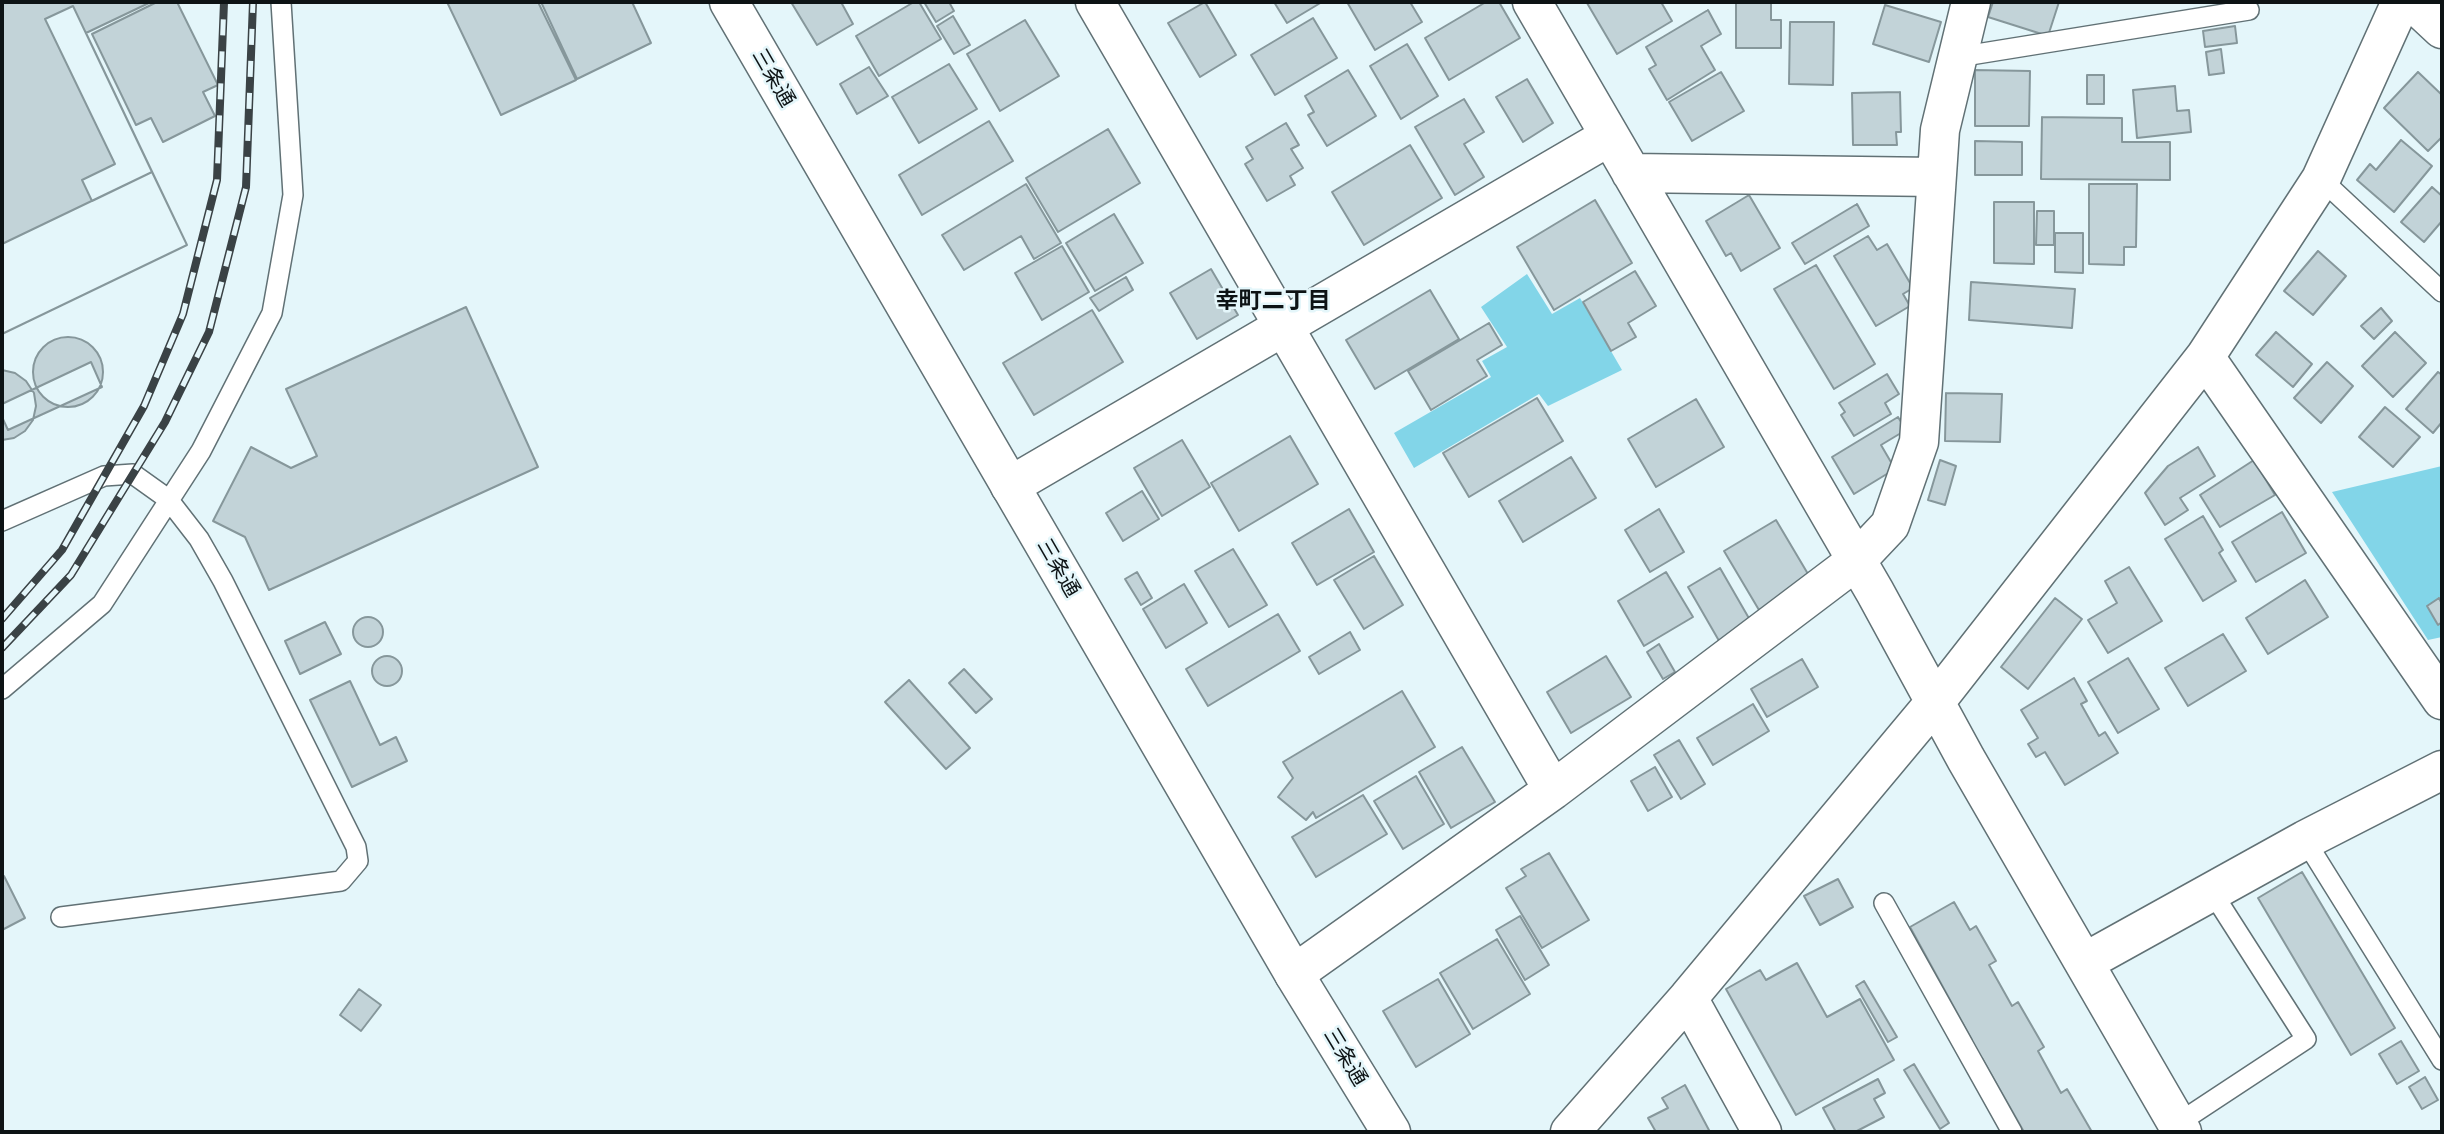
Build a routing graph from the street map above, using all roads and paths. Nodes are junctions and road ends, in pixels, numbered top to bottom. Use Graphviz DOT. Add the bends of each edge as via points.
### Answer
graph roads {
  1 [pos="281,2"];
  2 [pos="729,2"];
  3 [pos="1095,2"];
  4 [pos="1532,2"];
  5 [pos="1971,2"];
  6 [pos="2400,2"];
  7 [pos="2413,2"];
  8 [pos="2249,10"];
  9 [pos="2442,29"];
  10 [pos="1958,57"];
  11 [pos="1609,135"];
  12 [pos="1632,173"];
  13 [pos="1936,177"];
  14 [pos="2321,179"];
  15 [pos="2442,292"];
  16 [pos="1283,326"];
  17 [pos="2205,357"];
  18 [pos="1010,486"];
  19 [pos="169,499"];
  20 [pos="2,522"];
  21 [pos="1856,561"];
  22 [pos="2,689"];
  23 [pos="2442,700"];
  24 [pos="1936,701"];
  25 [pos="2442,770"];
  26 [pos="1553,790"];
  27 [pos="2305,840"];
  28 [pos="2211,892"];
  29 [pos="1884,903"];
  30 [pos="61,917"];
  31 [pos="2085,962"];
  32 [pos="1294,974"];
  33 [pos="1688,998"];
  34 [pos="2442,1060"];
  35 [pos="2179,1128"];
  36 [pos="1391,1132"];
  37 [pos="1570,1132"];
  38 [pos="1762,1132"];
  39 [pos="2012,1132"];
  1 -- 19 [label="lane" via="293,195 272,313 201,451"];
  2 -- 18 [label="street, 三条通"];
  3 -- 16 [label="street"];
  4 -- 11 [label="street"];
  5 -- 10 [label="street"];
  6 -- 14 [label="street"];
  7 -- 9 [label="street"];
  8 -- 10 [label="lane"];
  10 -- 13 [label="street" via="1940,130"];
  11 -- 12 [label="street"];
  11 -- 16 [label="street"];
  12 -- 13 [label="street"];
  12 -- 21 [label="street"];
  13 -- 21 [label="street" via="1919,442 1890,525"];
  14 -- 15 [label="lane"];
  14 -- 17 [label="street"];
  16 -- 18 [label="street"];
  16 -- 26 [label="street"];
  17 -- 23 [label="street"];
  17 -- 24 [label="street"];
  18 -- 32 [label="street, 三条通"];
  19 -- 20 [label="lane" via="133,474 104,476"];
  19 -- 22 [label="lane" via="102,604"];
  19 -- 30 [label="lane" via="223,581 356,847 358,860 341,881"];
  21 -- 24 [label="street"];
  21 -- 26 [label="street"];
  24 -- 31 [label="street"];
  24 -- 33 [label="street"];
  25 -- 27 [label="street"];
  26 -- 32 [label="street"];
  27 -- 28 [label="street"];
  27 -- 34 [label="lane"];
  28 -- 31 [label="street"];
  28 -- 35 [label="lane" via="2306,1039"];
  29 -- 39 [label="lane"];
  31 -- 35 [label="street"];
  32 -- 36 [label="street, 三条通"];
  33 -- 37 [label="street"];
  33 -- 38 [label="street"];
}
